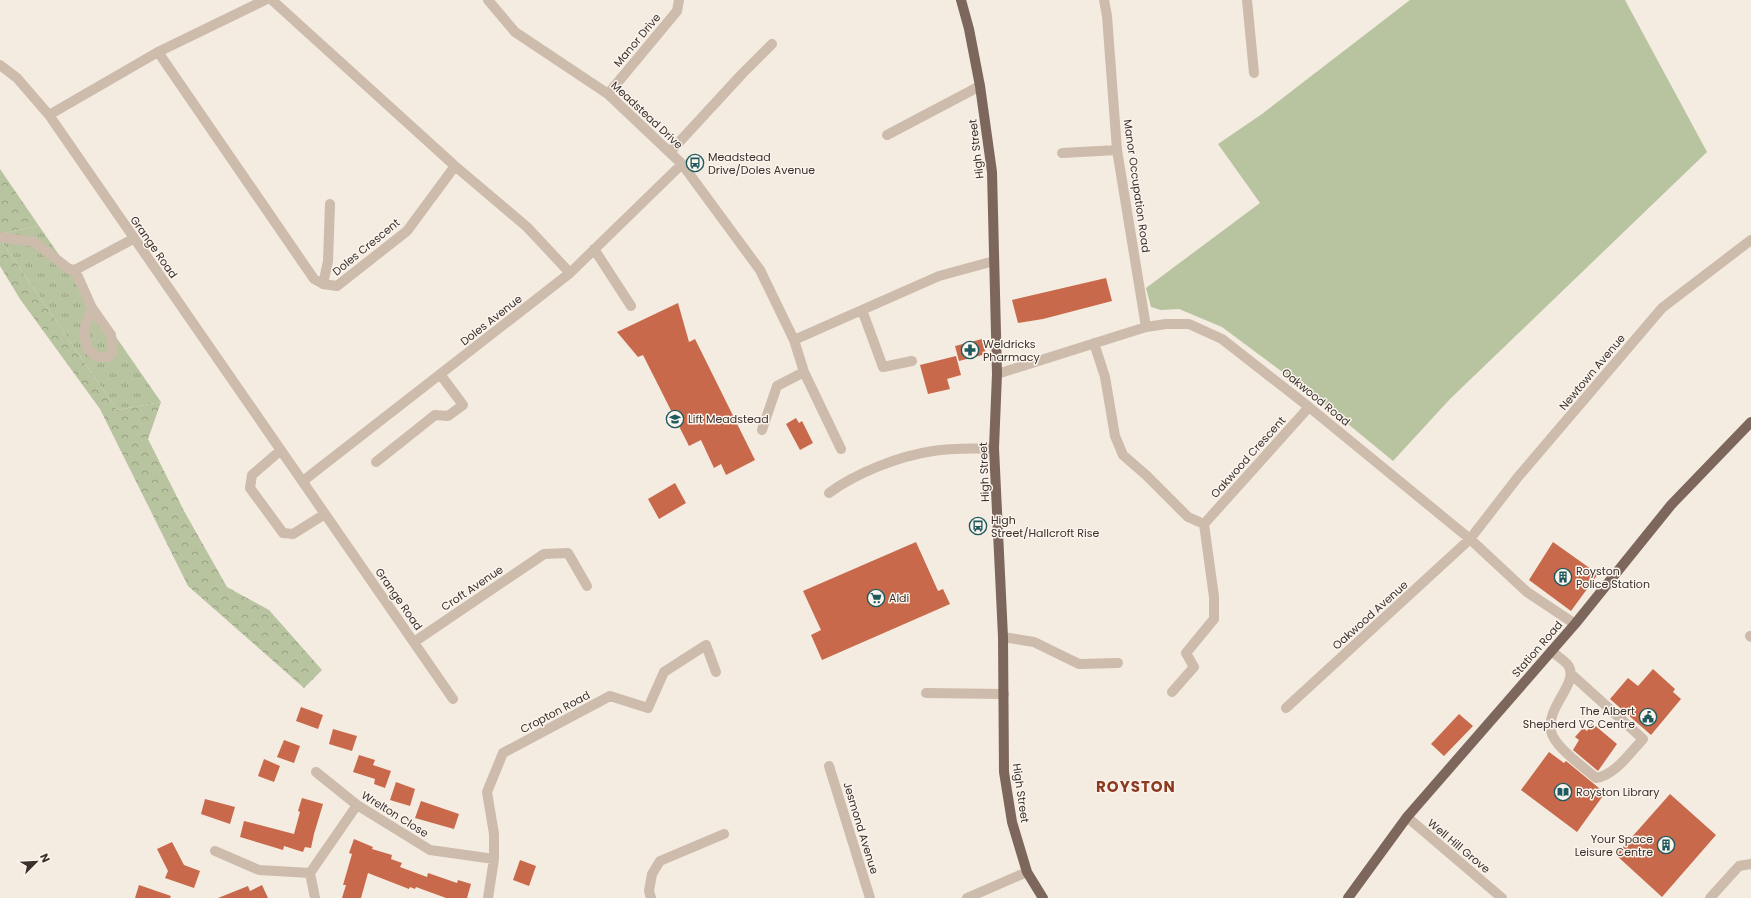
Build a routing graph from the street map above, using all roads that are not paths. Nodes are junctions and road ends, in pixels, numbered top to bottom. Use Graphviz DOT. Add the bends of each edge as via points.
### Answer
graph roads {
  1 [pos="265,0"];
  2 [pos="272,0"];
  3 [pos="488,0"];
  4 [pos="679,0"];
  5 [pos="961,0"];
  6 [pos="1104,0"];
  7 [pos="1247,0"];
  8 [pos="772,44"];
  9 [pos="158,52"];
  10 [pos="0,65"];
  11 [pos="1254,73"];
  12 [pos="980,86"];
  13 [pos="608,94"];
  14 [pos="49,115"];
  15 [pos="887,135"];
  16 [pos="1118,150"];
  17 [pos="670,152"];
  18 [pos="1062,153"];
  19 [pos="682,164"];
  20 [pos="455,166"];
  21 [pos="330,204"];
  22 [pos="0,237"];
  23 [pos="133,239"];
  24 [pos="1751,240"];
  25 [pos="594,249"];
  26 [pos="994,261"];
  27 [pos="75,270"];
  28 [pos="570,273"];
  29 [pos="323,284"];
  30 [pos="631,306"];
  31 [pos="92,308"];
  32 [pos="862,310"];
  33 [pos="1146,327"];
  34 [pos="794,340"];
  35 [pos="1094,343"];
  36 [pos="912,361"];
  37 [pos="804,372"];
  38 [pos="440,374"];
  39 [pos="998,374"];
  40 [pos="1309,407"];
  41 [pos="1751,422"];
  42 [pos="762,430"];
  43 [pos="994,448"];
  44 [pos="841,449"];
  45 [pos="281,450"];
  46 [pos="376,462"];
  47 [pos="303,481"];
  48 [pos="829,493"];
  49 [pos="325,514"];
  50 [pos="1204,524"];
  51 [pos="1470,539"];
  52 [pos="587,586"];
  53 [pos="1575,624"];
  54 [pos="1003,637"];
  55 [pos="414,642"];
  56 [pos="1552,651"];
  57 [pos="1118,663"];
  58 [pos="716,672"];
  59 [pos="1571,674"];
  60 [pos="1172,692"];
  61 [pos="926,694"];
  62 [pos="1004,694"];
  63 [pos="453,699"];
  64 [pos="1286,708"];
  65 [pos="829,766"];
  66 [pos="316,772"];
  67 [pos="357,805"];
  68 [pos="1407,818"];
  69 [pos="724,834"];
  70 [pos="215,850"];
  71 [pos="494,859"];
  72 [pos="1751,864"];
  73 [pos="1026,872"];
  74 [pos="310,873"];
  75 [pos="1497,896"];
  76 [pos="315,898"];
  77 [pos="488,898"];
  78 [pos="651,898"];
  79 [pos="870,898"];
  80 [pos="967,898"];
  81 [pos="1043,898"];
  82 [pos="1348,898"];
  83 [pos="1710,898"];
  1 -- 9 [label="street"];
  2 -- 20 [label="street"];
  3 -- 13 [label="street, Meadstead Drive" via="515,32"];
  4 -- 13 [label="street, Manor Drive" via="677,11"];
  5 -- 12 [label="main road, High Street"];
  6 -- 16 [label="street, Manor Occupation Road"];
  7 -- 11 [label="street"];
  8 -- 17 [label="street"];
  9 -- 14 [label="street"];
  9 -- 29 [label="street, Doles Crescent" via="314,279"];
  10 -- 14 [label="street, Grange Road" via="18,78"];
  12 -- 15 [label="street"];
  12 -- 26 [label="main road, High Street" via="992,172"];
  13 -- 17 [label="street, Meadstead Drive"];
  14 -- 23 [label="street, Grange Road"];
  16 -- 18 [label="street"];
  16 -- 33 [label="street, Manor Occupation Road"];
  17 -- 19 [label="street, Meadstead Drive"];
  19 -- 25 [label="street, Doles Avenue"];
  19 -- 34 [label="street, Meadstead Drive" via="760,270"];
  20 -- 28 [label="street" via="528,227"];
  20 -- 29 [label="street, Doles Crescent" via="407,231 337,286"];
  21 -- 29 [label="street" via="328,261"];
  22 -- 27 [label="street" via="34,242 69,269"];
  23 -- 27 [label="street"];
  23 -- 45 [label="street, Grange Road"];
  24 -- 51 [label="street, Newtown Avenue" via="1662,308 1518,477"];
  25 -- 28 [label="street, Doles Avenue"];
  25 -- 30 [label="street"];
  26 -- 32 [label="street" via="939,276"];
  26 -- 39 [label="main road, High Street"];
  27 -- 31 [label="street"];
  28 -- 38 [label="street, Doles Avenue"];
  32 -- 34 [label="street"];
  32 -- 36 [label="street" via="883,367"];
  33 -- 35 [label="street, Oakwood Road"];
  33 -- 40 [label="street, Oakwood Road" via="1189,324 1222,339"];
  34 -- 37 [label="street, Meadstead Drive"];
  35 -- 39 [label="street, Oakwood Road"];
  35 -- 50 [label="street" via="1105,377 1114,436 1123,455 1188,517"];
  37 -- 42 [label="street" via="777,386"];
  37 -- 44 [label="street, Meadstead Drive"];
  38 -- 46 [label="street" via="463,405 448,416 435,415"];
  38 -- 47 [label="street, Doles Avenue"];
  39 -- 43 [label="main road, High Street"];
  40 -- 50 [label="street, Oakwood Crescent"];
  40 -- 51 [label="street, Oakwood Road"];
  41 -- 53 [label="main road, Station Road" via="1671,505"];
  43 -- 48 [label="street" via="933,451 898,459 843,482"];
  43 -- 54 [label="main road, High Street"];
  45 -- 47 [label="street, Grange Road"];
  45 -- 49 [label="street" via="252,475 250,488 283,533 293,534"];
  47 -- 49 [label="street, Grange Road"];
  49 -- 55 [label="street, Grange Road"];
  50 -- 60 [label="street" via="1214,597 1214,619 1186,653 1194,667"];
  51 -- 53 [label="street, Oakwood Road" via="1527,592"];
  51 -- 64 [label="street, Oakwood Avenue"];
  52 -- 55 [label="street, Croft Avenue" via="568,553 544,554"];
  53 -- 56 [label="main road, Station Road"];
  54 -- 57 [label="street" via="1034,642 1079,664"];
  54 -- 62 [label="main road, High Street"];
  55 -- 63 [label="street, Grange Road"];
  56 -- 59 [label="street" via="1568,665"];
  56 -- 68 [label="main road, Station Road"];
  58 -- 71 [label="street, Cropton Road" via="706,645 664,672 648,708 610,696 503,753 487,792 494,834"];
  59 -- 59 [label="street" via="1566,690 1554,708 1551,732 1562,750 1596,778 1604,776 1623,761 1643,739"];
  61 -- 62 [label="street"];
  62 -- 73 [label="main road, High Street" via="1004,772 1012,822"];
  65 -- 79 [label="street, Jesmond Avenue"];
  66 -- 67 [label="street, Wrelton Close"];
  67 -- 71 [label="street, Wrelton Close" via="430,850"];
  67 -- 74 [label="street"];
  68 -- 75 [label="street, Well Hill Grove"];
  68 -- 82 [label="main road, Station Road"];
  69 -- 78 [label="street" via="660,861 652,874 649,891"];
  70 -- 74 [label="street" via="259,870"];
  71 -- 77 [label="street, Cropton Road"];
  72 -- 83 [label="street" via="1739,866"];
  73 -- 80 [label="street"];
  73 -- 81 [label="main road, High Street"];
  74 -- 76 [label="street"];
}
